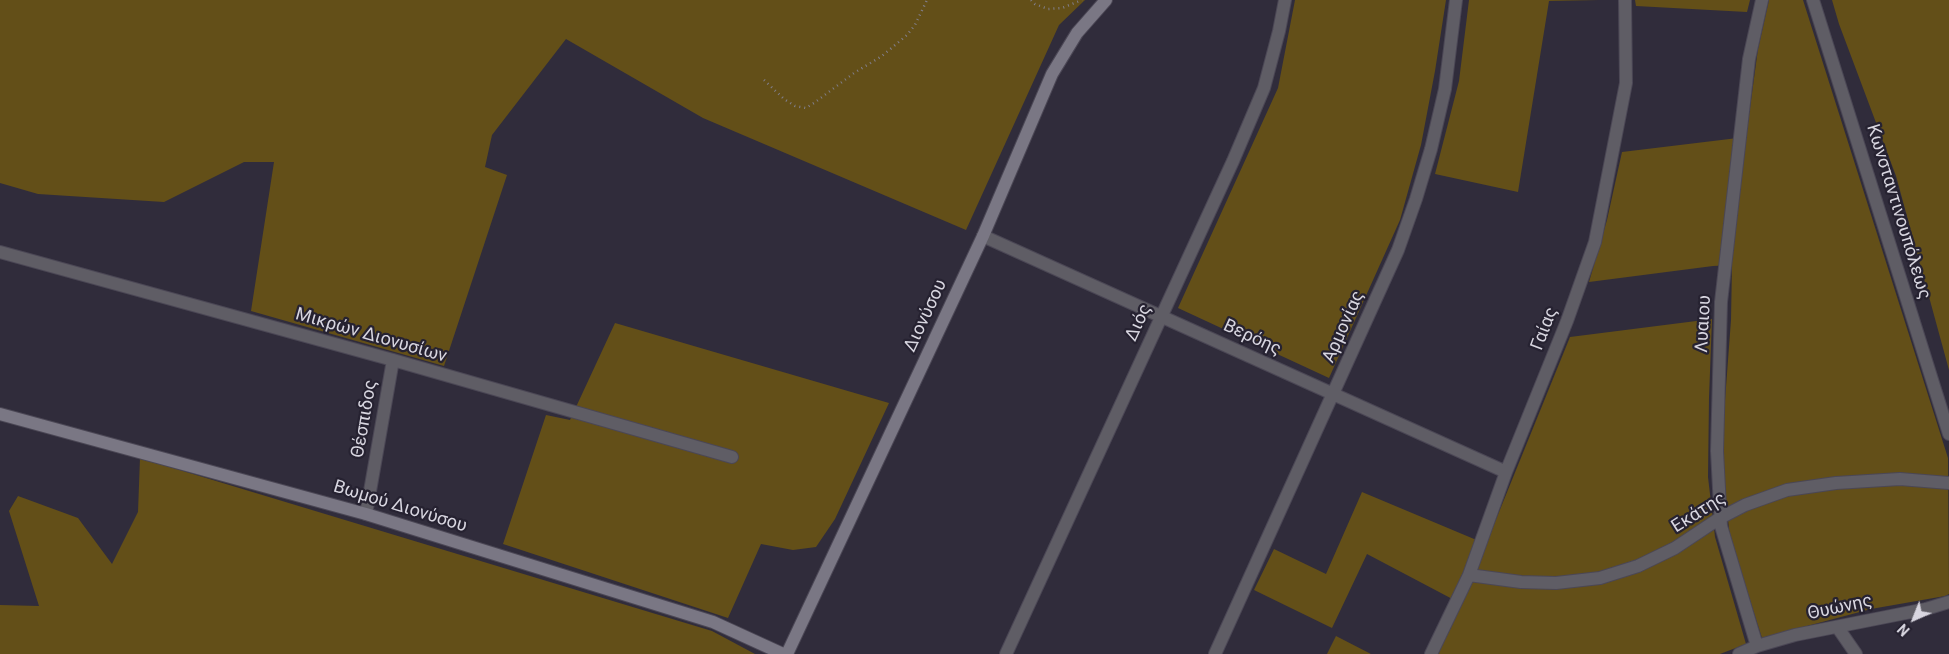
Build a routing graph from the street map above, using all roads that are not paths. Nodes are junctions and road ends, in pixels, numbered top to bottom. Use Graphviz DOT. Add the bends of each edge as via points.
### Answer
graph roads {
  1 [pos="1106,0"];
  2 [pos="1285,0"];
  3 [pos="1456,0"];
  4 [pos="1625,0"];
  5 [pos="1762,0"];
  6 [pos="1813,0"];
  7 [pos="983,236"];
  8 [pos="0,252"];
  9 [pos="1162,316"];
  10 [pos="393,360"];
  11 [pos="1332,395"];
  12 [pos="0,414"];
  13 [pos="1949,434"];
  14 [pos="732,457"];
  15 [pos="1506,472"];
  16 [pos="1949,483"];
  17 [pos="366,514"];
  18 [pos="1720,518"];
  19 [pos="1470,575"];
  20 [pos="1949,602"];
  21 [pos="1838,628"];
  22 [pos="1757,646"];
  23 [pos="783,654"];
  24 [pos="787,654"];
  25 [pos="1006,654"];
  26 [pos="1215,654"];
  27 [pos="1432,654"];
  28 [pos="1739,654"];
  29 [pos="1856,654"];
  1 -- 7 [label="street, Διονύσου" via="1076,33 1052,74"];
  2 -- 9 [label="street, Διός" via="1264,88"];
  3 -- 11 [label="street, Αρμονίας" via="1445,89 1416,199 1398,250"];
  4 -- 15 [label="street, Γαίας" via="1626,83 1596,242"];
  5 -- 18 [label="street, Λυαιου" via="1749,59 1721,302 1716,451"];
  6 -- 13 [label="street, Κωνσταντινουπόλεως"];
  7 -- 9 [label="street, Βερόης"];
  7 -- 24 [label="street, Διονύσου"];
  8 -- 10 [label="street, Μικρών Διονυσίων"];
  9 -- 11 [label="street, Βερόης"];
  9 -- 25 [label="street, Διός"];
  10 -- 14 [label="street, Μικρών Διονυσίων"];
  10 -- 17 [label="street, Θέσπιδος"];
  11 -- 15 [label="street, Βερόης"];
  11 -- 26 [label="street, Αρμονίας"];
  12 -- 17 [label="street, Βωμού Διονύσου"];
  15 -- 19 [label="street, Γαίας"];
  16 -- 18 [label="street, Εκάτης" via="1900,479 1787,490"];
  17 -- 23 [label="street, Βωμού Διονύσου" via="713,622"];
  18 -- 19 [label="street, Εκάτης" via="1675,548 1638,566 1600,578 1556,583"];
  18 -- 22 [label="street, Λυαιου"];
  19 -- 27 [label="street, Γαίας"];
  20 -- 21 [label="street, Θυώνης"];
  21 -- 22 [label="street, Θυώνης" via="1794,635"];
  21 -- 29 [label="street"];
  22 -- 28 [label="street, Θυώνης"];
}
